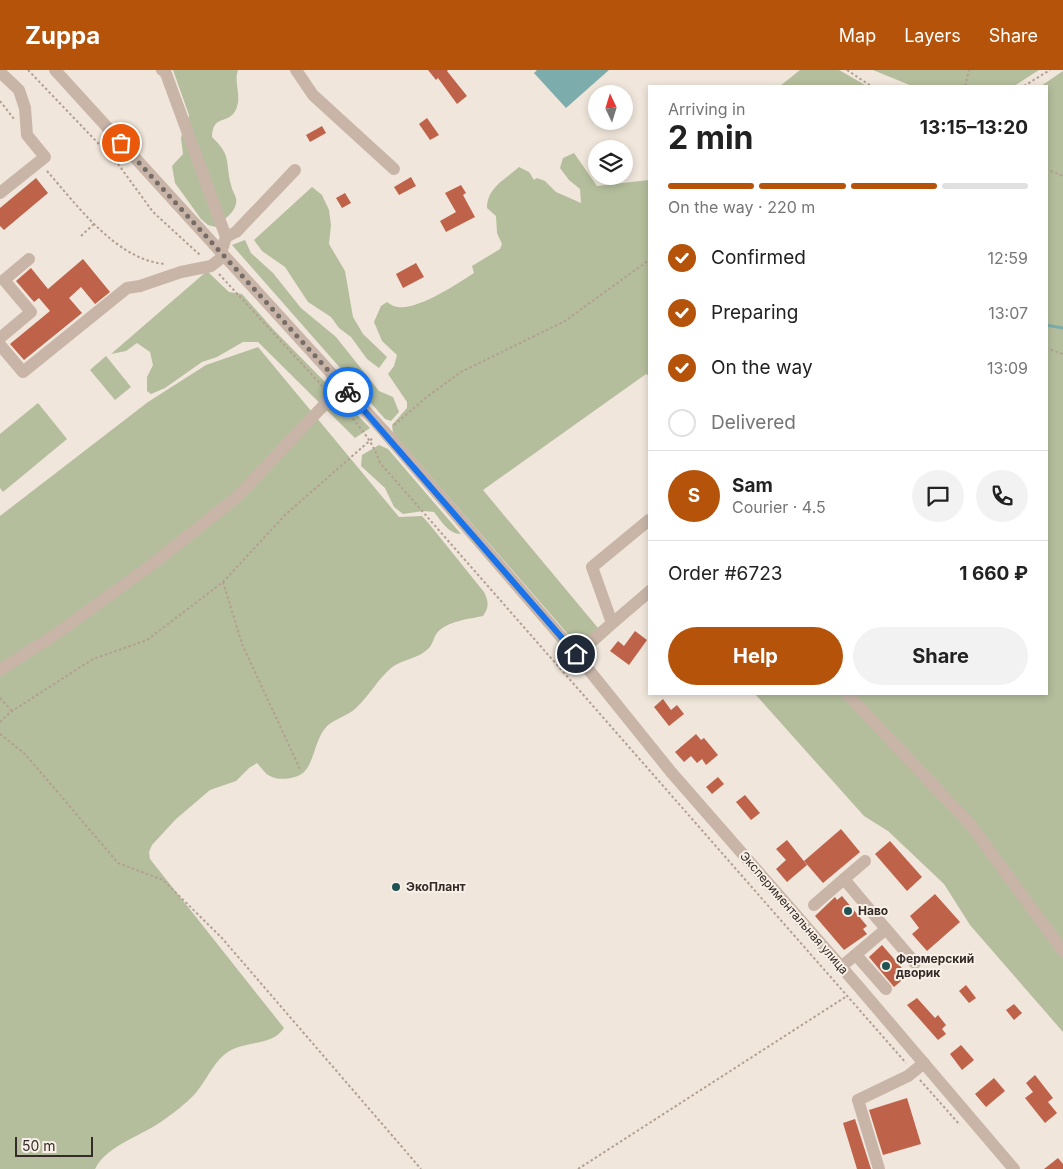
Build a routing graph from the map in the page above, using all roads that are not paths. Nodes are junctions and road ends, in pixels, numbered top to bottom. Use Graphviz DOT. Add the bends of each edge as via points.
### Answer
graph roads {
  1 [pos="55,70"];
  2 [pos="164,70"];
  3 [pos="296,70"];
  4 [pos="0,72"];
  5 [pos="295,170"];
  6 [pos="394,170"];
  7 [pos="0,193"];
  8 [pos="226,237"];
  9 [pos="222,254"];
  10 [pos="29,259"];
  11 [pos="0,338"];
  12 [pos="0,345"];
  13 [pos="342,386"];
  14 [pos="648,521"];
  15 [pos="648,593"];
  16 [pos="612,623"];
  17 [pos="576,654"];
  18 [pos="0,670"];
  19 [pos="848,695"];
  20 [pos="865,861"];
  21 [pos="844,880"];
  22 [pos="814,905"];
  23 [pos="886,929"];
  24 [pos="1063,951"];
  25 [pos="856,954"];
  26 [pos="916,963"];
  27 [pos="841,967"];
  28 [pos="886,989"];
  29 [pos="924,1063"];
  30 [pos="879,1169"];
  31 [pos="1014,1169"];
  1 -- 9 [label="street, Экспериментальная улица"];
  2 -- 8 [label="street"];
  3 -- 6 [label="street" via="313,95"];
  4 -- 7 [label="street" via="19,90 25,108 27,135 45,157"];
  5 -- 8 [label="street" via="236,232"];
  8 -- 9 [label="street"];
  9 -- 12 [label="street" via="212,266 126,288 23,372"];
  9 -- 13 [label="street, Экспериментальная улица"];
  10 -- 11 [label="street" via="4,280 31,312"];
  13 -- 17 [label="street, Экспериментальная улица"];
  13 -- 18 [label="street" via="238,496 142,572"];
  14 -- 16 [label="street" via="592,566"];
  15 -- 16 [label="street"];
  16 -- 17 [label="street"];
  17 -- 27 [label="street, Экспериментальная улица" via="671,772"];
  19 -- 24 [label="street" via="970,824"];
  20 -- 21 [label="street"];
  21 -- 22 [label="street"];
  21 -- 23 [label="street"];
  23 -- 25 [label="street"];
  23 -- 26 [label="street"];
  25 -- 27 [label="street"];
  25 -- 28 [label="street"];
  27 -- 29 [label="street, Экспериментальная улица"];
  29 -- 30 [label="street" via="858,1100"];
  29 -- 31 [label="street, Экспериментальная улица"];
}
